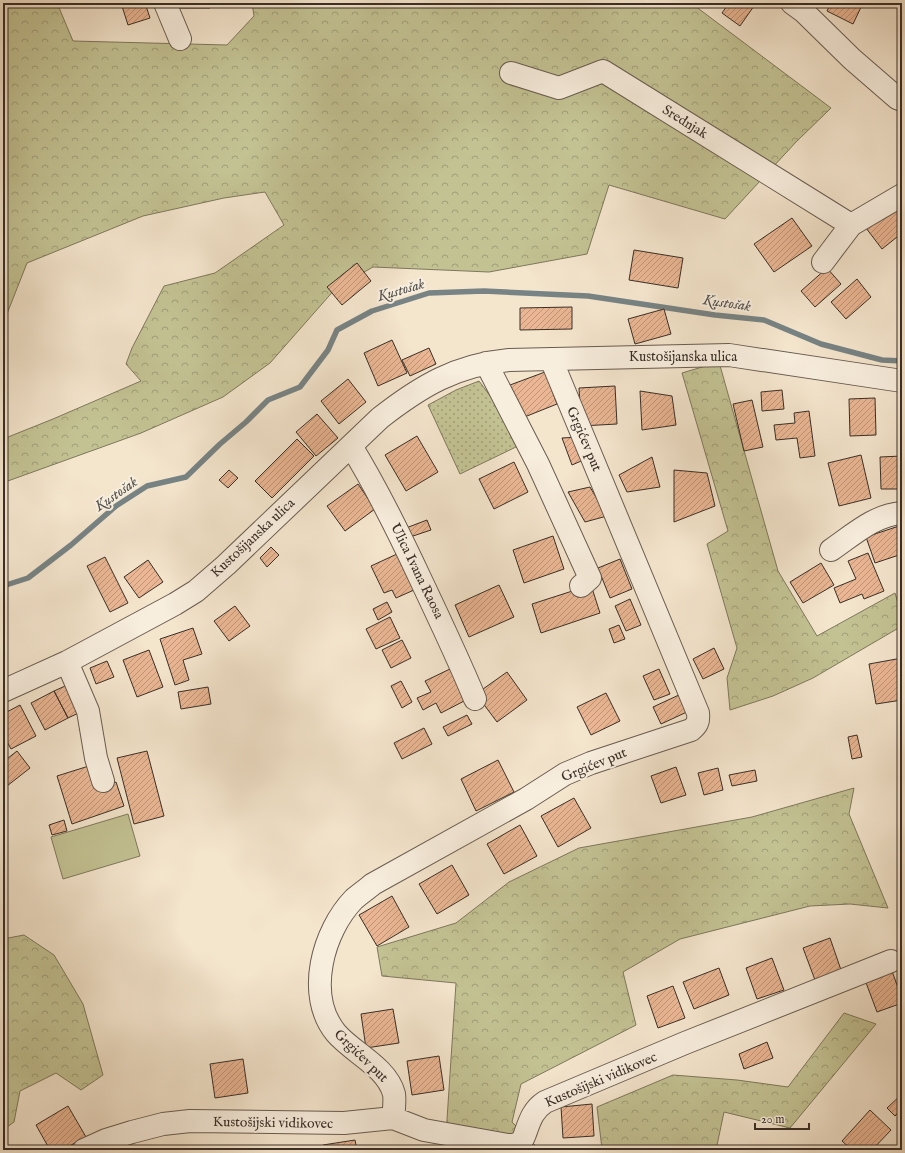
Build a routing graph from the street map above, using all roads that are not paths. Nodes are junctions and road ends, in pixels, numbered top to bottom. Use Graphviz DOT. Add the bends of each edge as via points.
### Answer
graph roads {
  1 [pos="165,3"];
  2 [pos="792,3"];
  3 [pos="180,39"];
  4 [pos="511,73"];
  5 [pos="902,100"];
  6 [pos="902,195"];
  7 [pos="851,225"];
  8 [pos="823,262"];
  9 [pos="551,359"];
  10 [pos="486,363"];
  11 [pos="902,381"];
  12 [pos="351,446"];
  13 [pos="902,513"];
  14 [pos="831,550"];
  15 [pos="581,586"];
  16 [pos="67,662"];
  17 [pos="3,691"];
  18 [pos="475,699"];
  19 [pos="103,781"];
  20 [pos="891,961"];
  21 [pos="394,1118"];
  22 [pos="84,1150"];
  1 -- 3 [label="street"];
  2 -- 5 [label="street" via="852,59"];
  4 -- 7 [label="street, Srednjak" via="559,88 603,71"];
  6 -- 7 [label="street"];
  7 -- 8 [label="street"];
  9 -- 10 [label="street, Kustošijanska ulica"];
  9 -- 11 [label="street, Kustošijanska ulica" via="729,355"];
  9 -- 21 [label="street, Grgićev put" via="699,720 691,730 565,774 526,799 373,884 354,899 344,912 332,930 324,950 320,984 322,1001 330,1025 337,1034 385,1076 394,1096"];
  10 -- 12 [label="street, Kustošijanska ulica" via="460,369 424,387 380,418"];
  10 -- 15 [label="street" via="538,464 590,578"];
  12 -- 16 [label="street, Kustošijanska ulica" via="226,565 196,590"];
  12 -- 18 [label="street, Ulica Ivana Raosa" via="396,528"];
  13 -- 14 [label="street" via="873,521"];
  16 -- 17 [label="street, Kustošijanska ulica"];
  16 -- 19 [label="street" via="88,711 96,758"];
  20 -- 21 [label="street, Kustošijski vidikovec" via="545,1102 532,1114 523,1138 516,1144 508,1145 424,1130"];
  21 -- 22 [label="street, Kustošijski vidikovec" via="344,1124 190,1121 163,1124 132,1132"];
}
